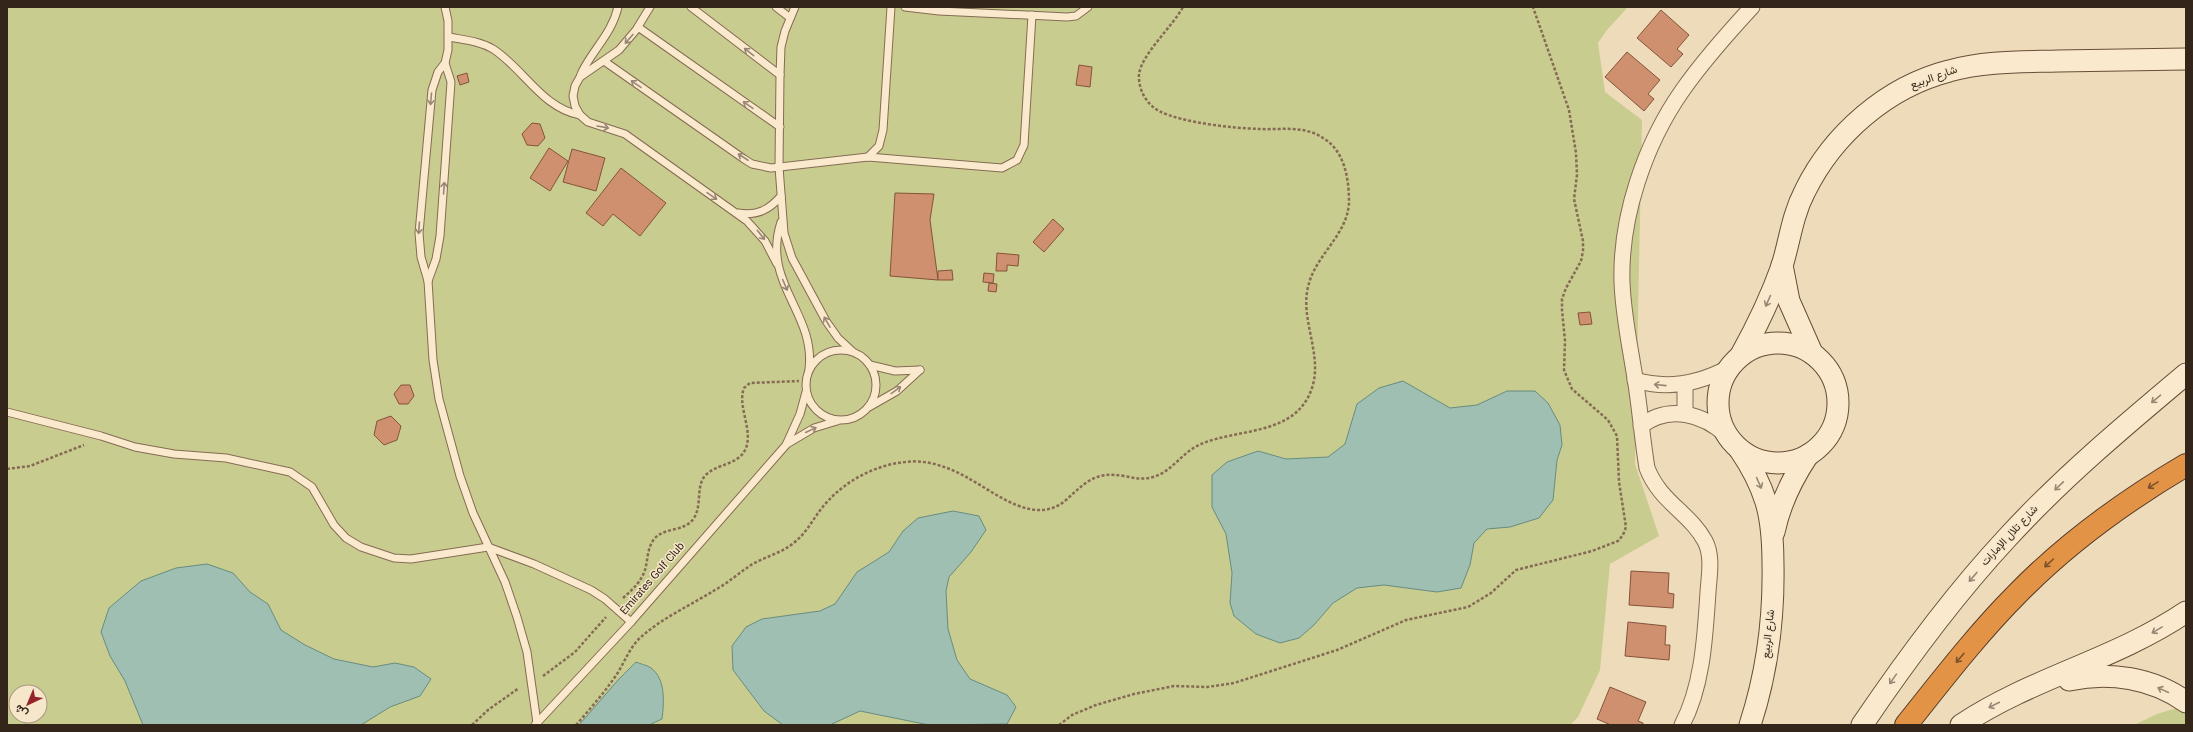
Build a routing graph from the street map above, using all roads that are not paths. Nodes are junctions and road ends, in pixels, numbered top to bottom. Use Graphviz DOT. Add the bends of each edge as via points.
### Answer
graph roads {
  1 [pos="445,7"];
  2 [pos="618,7"];
  3 [pos="650,7"];
  4 [pos="691,7"];
  5 [pos="776,7"];
  6 [pos="795,7"];
  7 [pos="891,7"];
  8 [pos="905,7"];
  9 [pos="1088,7"];
  10 [pos="1752,7"];
  11 [pos="1032,15"];
  12 [pos="789,17"];
  13 [pos="638,26"];
  14 [pos="449,37"];
  15 [pos="2186,59"];
  16 [pos="604,61"];
  17 [pos="445,63"];
  18 [pos="780,75"];
  19 [pos="580,77"];
  20 [pos="580,115"];
  21 [pos="780,127"];
  22 [pos="868,158"];
  23 [pos="779,167"];
  24 [pos="781,196"];
  25 [pos="736,213"];
  26 [pos="782,220"];
  27 [pos="777,264"];
  28 [pos="1782,264"];
  29 [pos="428,281"];
  30 [pos="852,351"];
  31 [pos="1812,353"];
  32 [pos="1734,361"];
  33 [pos="870,365"];
  34 [pos="809,370"];
  35 [pos="2186,374"];
  36 [pos="1635,380"];
  37 [pos="1685,384"];
  38 [pos="806,392"];
  39 [pos="869,407"];
  40 [pos="7,412"];
  41 [pos="1685,414"];
  42 [pos="839,420"];
  43 [pos="1641,426"];
  44 [pos="1733,443"];
  45 [pos="786,446"];
  46 [pos="1808,455"];
  47 [pos="2186,465"];
  48 [pos="1773,540"];
  49 [pos="488,547"];
  50 [pos="2186,612"];
  51 [pos="631,622"];
  52 [pos="2030,688"];
  53 [pos="2186,702"];
  54 [pos="536,724"];
  55 [pos="1682,725"];
  56 [pos="1750,725"];
  57 [pos="1862,725"];
  58 [pos="1906,725"];
  59 [pos="1961,725"];
  1 -- 14 [label="lane"];
  2 -- 19 [label="lane" via="610,31 593,52"];
  3 -- 13 [label="lane"];
  18 -- 4 [label="lane, one-way"];
  5 -- 12 [label="lane"];
  6 -- 12 [label="lane"];
  7 -- 22 [label="lane" via="883,130 879,146"];
  8 -- 11 [label="lane"];
  9 -- 11 [label="lane" via="1076,16"];
  10 -- 36 [label="street" via="1705,60 1681,92 1661,126 1644,163 1624,241 1622,281"];
  11 -- 22 [label="lane" via="1024,146 1017,160 994,169 960,164"];
  12 -- 18 [label="lane" via="781,47"];
  13 -- 16 [label="lane, one-way" via="619,50"];
  21 -- 13 [label="lane, one-way"];
  14 -- 17 [label="lane"];
  14 -- 20 [label="lane" via="475,42 492,49 558,108"];
  15 -- 28 [label="main road, شارع الربيع" via="1986,63 1948,71 1912,85 1879,104 1850,129 1824,158 1805,191 1790,226"];
  16 -- 19 [label="lane"];
  23 -- 16 [label="lane, one-way" via="762,166 744,159"];
  29 -- 17 [label="lane, one-way" via="439,248 441,228 451,82"];
  17 -- 29 [label="lane, one-way" via="438,72 432,90 419,232 421,257"];
  18 -- 21 [label="lane"];
  19 -- 20 [label="lane" via="573,96"];
  20 -- 25 [label="lane, one-way" via="593,124 625,134"];
  21 -- 23 [label="lane"];
  22 -- 23 [label="lane"];
  23 -- 24 [label="lane"];
  24 -- 25 [label="lane" via="766,210 756,214"];
  24 -- 26 [label="lane"];
  25 -- 27 [label="lane, one-way" via="756,230 772,252"];
  26 -- 27 [label="lane" via="777,234"];
  30 -- 26 [label="lane, one-way" via="832,330 792,258"];
  27 -- 34 [label="lane, one-way" via="808,341"];
  28 -- 31 [label="main road, شارع الربيع" via="1789,301"];
  28 -- 32 [label="main road, شارع الربيع, one-way" via="1768,302"];
  29 -- 49 [label="lane" via="433,360 441,407 460,476"];
  30 -- 33 [label="lane" via="862,356"];
  30 -- 34 [label="lane" via="842,349 822,355"];
  31 -- 32 [label="main road" via="1794,345 1776,342 1757,346"];
  31 -- 46 [label="main road" via="1826,367 1835,385 1838,405 1834,425 1824,442"];
  32 -- 37 [label="street" via="1708,378"];
  32 -- 44 [label="main road" via="1720,384 1717,402 1720,420"];
  33 -- 39 [label="lane" via="875,375 876,386"];
  39 -- 33 [label="lane, one-way" via="896,391 920,370 895,371"];
  34 -- 38 [label="lane" via="805,381"];
  35 -- 57 [label="main road, شارع تلال الإمارات, one-way" via="2084,461 2008,537 1936,622"];
  37 -- 36 [label="street, one-way" via="1660,385"];
  36 -- 43 [label="street"];
  37 -- 41 [label="street"];
  38 -- 42 [label="lane" via="810,403 818,412 827,418"];
  38 -- 45 [label="lane" via="800,414"];
  39 -- 42 [label="lane" via="850,420"];
  40 -- 49 [label="lane" via="142,448 239,460 290,472 312,487 334,525 346,538 376,554 411,559"];
  41 -- 43 [label="street" via="1661,415"];
  41 -- 44 [label="street" via="1708,421"];
  45 -- 42 [label="lane, one-way" via="814,428"];
  43 -- 55 [label="street" via="1647,468 1652,479 1666,499 1701,533 1709,553 1704,644 1697,683"];
  44 -- 46 [label="main road" via="1756,459 1773,463 1792,461"];
  44 -- 48 [label="main road, شارع الربيع, one-way" via="1756,477 1766,502"];
  45 -- 51 [label="lane, Emirates Golf Club"];
  46 -- 48 [label="main road, شارع الربيع" via="1782,504"];
  47 -- 58 [label="highway, one-way" via="2115,510 2049,564 1989,624"];
  48 -- 56 [label="main road, شارع الربيع" via="1774,592 1770,644 1760,694"];
  49 -- 51 [label="lane" via="591,590"];
  49 -- 54 [label="lane" via="505,582 527,652"];
  50 -- 52 [label="main road, one-way" via="2126,646"];
  51 -- 54 [label="lane, Emirates Golf Club"];
  53 -- 52 [label="main road, one-way" via="2160,687 2122,677 2089,676"];
  52 -- 59 [label="main road, one-way" via="1990,707"];
}
